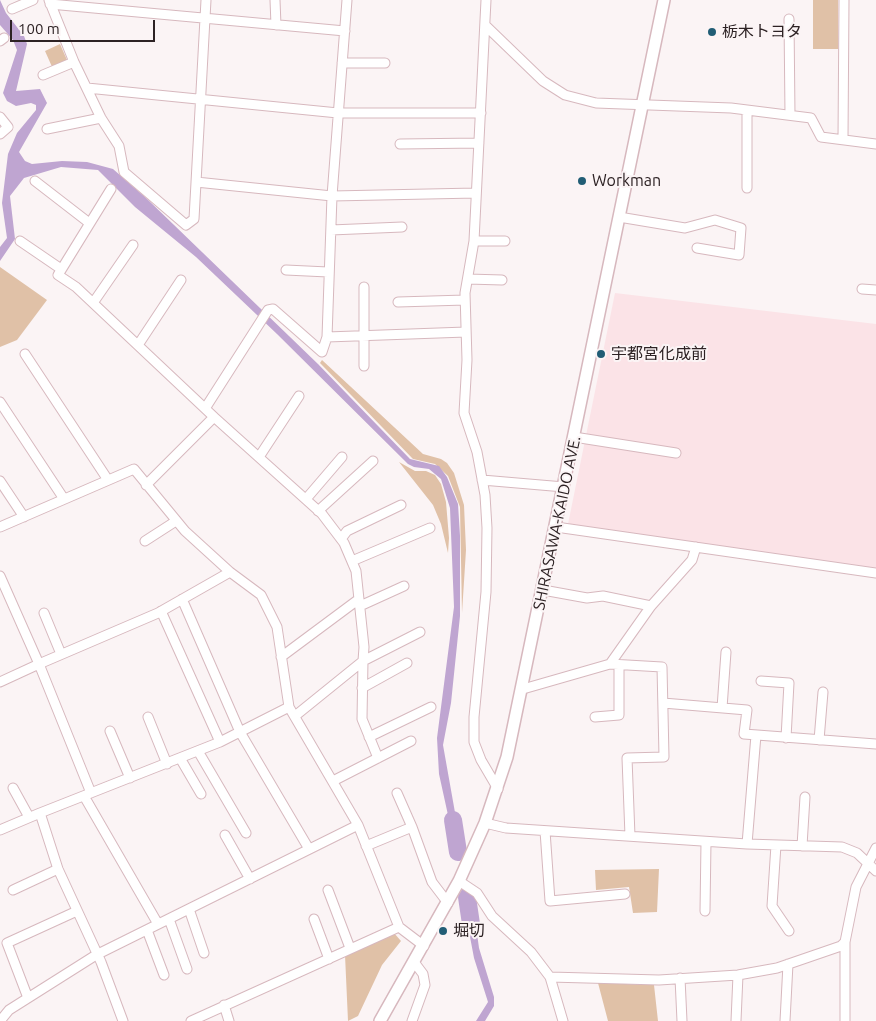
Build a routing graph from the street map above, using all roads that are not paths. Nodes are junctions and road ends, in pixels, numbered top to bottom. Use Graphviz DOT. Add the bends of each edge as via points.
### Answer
graph roads {
  1 [pos="33,0"];
  2 [pos="206,0"];
  3 [pos="276,0"];
  4 [pos="347,0"];
  5 [pos="486,0"];
  6 [pos="664,0"];
  7 [pos="844,0"];
  8 [pos="50,2"];
  9 [pos="12,10"];
  10 [pos="206,19"];
  11 [pos="789,19"];
  12 [pos="276,25"];
  13 [pos="486,26"];
  14 [pos="345,31"];
  15 [pos="74,62"];
  16 [pos="385,63"];
  17 [pos="342,64"];
  18 [pos="43,75"];
  19 [pos="87,88"];
  20 [pos="200,99"];
  21 [pos="642,106"];
  22 [pos="747,110"];
  23 [pos="338,113"];
  24 [pos="481,113"];
  25 [pos="790,115"];
  26 [pos="0,117"];
  27 [pos="101,118"];
  28 [pos="47,129"];
  29 [pos="0,134"];
  30 [pos="843,139"];
  31 [pos="479,143"];
  32 [pos="400,144"];
  33 [pos="876,144"];
  34 [pos="35,181"];
  35 [pos="196,182"];
  36 [pos="747,188"];
  37 [pos="111,189"];
  38 [pos="476,194"];
  39 [pos="332,196"];
  40 [pos="619,217"];
  41 [pos="88,222"];
  42 [pos="402,227"];
  43 [pos="331,230"];
  44 [pos="20,241"];
  45 [pos="474,241"];
  46 [pos="505,241"];
  47 [pos="132,245"];
  48 [pos="697,248"];
  49 [pos="61,270"];
  50 [pos="286,270"];
  51 [pos="328,272"];
  52 [pos="468,279"];
  53 [pos="181,280"];
  54 [pos="502,280"];
  55 [pos="364,287"];
  56 [pos="862,289"];
  57 [pos="876,290"];
  58 [pos="465,300"];
  59 [pos="398,302"];
  60 [pos="93,303"];
  61 [pos="466,332"];
  62 [pos="364,335"];
  63 [pos="327,337"];
  64 [pos="138,345"];
  65 [pos="26,354"];
  66 [pos="364,366"];
  67 [pos="299,396"];
  68 [pos="0,402"];
  69 [pos="206,407"];
  70 [pos="214,417"];
  71 [pos="574,437"];
  72 [pos="676,453"];
  73 [pos="259,456"];
  74 [pos="342,457"];
  75 [pos="373,461"];
  76 [pos="0,480"];
  77 [pos="108,480"];
  78 [pos="482,480"];
  79 [pos="146,485"];
  80 [pos="564,487"];
  81 [pos="64,499"];
  82 [pos="306,499"];
  83 [pos="401,504"];
  84 [pos="318,511"];
  85 [pos="24,517"];
  86 [pos="176,521"];
  87 [pos="556,527"];
  88 [pos="0,528"];
  89 [pos="430,528"];
  90 [pos="341,539"];
  91 [pos="145,541"];
  92 [pos="696,547"];
  93 [pos="352,561"];
  94 [pos="230,572"];
  95 [pos="876,573"];
  96 [pos="0,576"];
  97 [pos="404,586"];
  98 [pos="543,590"];
  99 [pos="182,599"];
  100 [pos="359,603"];
  101 [pos="651,606"];
  102 [pos="161,611"];
  103 [pos="44,612"];
  104 [pos="420,632"];
  105 [pos="726,652"];
  106 [pos="61,654"];
  107 [pos="281,657"];
  108 [pos="363,661"];
  109 [pos="408,663"];
  110 [pos="39,664"];
  111 [pos="614,664"];
  112 [pos="760,681"];
  113 [pos="0,682"];
  114 [pos="362,688"];
  115 [pos="523,689"];
  116 [pos="823,692"];
  117 [pos="663,703"];
  118 [pos="290,707"];
  119 [pos="432,707"];
  120 [pos="722,708"];
  121 [pos="295,716"];
  122 [pos="595,717"];
  123 [pos="148,718"];
  124 [pos="110,731"];
  125 [pos="240,732"];
  126 [pos="756,735"];
  127 [pos="369,737"];
  128 [pos="786,738"];
  129 [pos="819,740"];
  130 [pos="411,741"];
  131 [pos="220,742"];
  132 [pos="876,744"];
  133 [pos="198,751"];
  134 [pos="180,758"];
  135 [pos="378,758"];
  136 [pos="167,764"];
  137 [pos="130,778"];
  138 [pos="333,781"];
  139 [pos="13,788"];
  140 [pos="498,789"];
  141 [pos="396,793"];
  142 [pos="200,794"];
  143 [pos="88,795"];
  144 [pos="805,797"];
  145 [pos="40,813"];
  146 [pos="29,818"];
  147 [pos="485,823"];
  148 [pos="358,825"];
  149 [pos="412,827"];
  150 [pos="0,830"];
  151 [pos="545,831"];
  152 [pos="246,833"];
  153 [pos="225,835"];
  154 [pos="630,836"];
  155 [pos="706,842"];
  156 [pos="747,844"];
  157 [pos="776,845"];
  158 [pos="366,846"];
  159 [pos="802,846"];
  160 [pos="876,848"];
  161 [pos="309,849"];
  162 [pos="872,868"];
  163 [pos="58,869"];
  164 [pos="250,878"];
  165 [pos="459,881"];
  166 [pos="13,890"];
  167 [pos="328,890"];
  168 [pos="625,894"];
  169 [pos="448,903"];
  170 [pos="189,909"];
  171 [pos="77,911"];
  172 [pos="705,911"];
  173 [pos="169,919"];
  174 [pos="314,919"];
  175 [pos="158,924"];
  176 [pos="399,927"];
  177 [pos="147,930"];
  178 [pos="789,931"];
  179 [pos="845,942"];
  180 [pos="424,946"];
  181 [pos="350,948"];
  182 [pos="204,953"];
  183 [pos="96,955"];
  184 [pos="329,959"];
  185 [pos="414,962"];
  186 [pos="788,964"];
  187 [pos="187,969"];
  188 [pos="164,975"];
  189 [pos="738,975"];
  190 [pos="550,977"];
  191 [pos="680,978"];
  192 [pos="28,998"];
  193 [pos="224,1005"];
  194 [pos="378,1020"];
  195 [pos="0,1021"];
  196 [pos="123,1021"];
  197 [pos="191,1021"];
  198 [pos="229,1021"];
  199 [pos="412,1021"];
  200 [pos="563,1021"];
  201 [pos="682,1021"];
  202 [pos="736,1021"];
  203 [pos="785,1021"];
  204 [pos="845,1021"];
  1 -- 9 [label="street"];
  2 -- 10 [label="street"];
  3 -- 12 [label="street"];
  4 -- 14 [label="street"];
  5 -- 13 [label="street"];
  6 -- 21 [label="main road, SHIRASAWA-KAIDO AVE."];
  7 -- 30 [label="street"];
  8 -- 10 [label="street"];
  8 -- 15 [label="street"];
  10 -- 12 [label="street"];
  10 -- 20 [label="street"];
  11 -- 25 [label="street"];
  12 -- 14 [label="street"];
  13 -- 21 [label="street" via="543,81 565,95 596,103"];
  13 -- 24 [label="street"];
  14 -- 17 [label="street"];
  15 -- 18 [label="street"];
  15 -- 19 [label="street"];
  16 -- 17 [label="street"];
  17 -- 23 [label="street"];
  19 -- 20 [label="street"];
  19 -- 27 [label="street"];
  20 -- 23 [label="street"];
  20 -- 35 [label="street"];
  21 -- 22 [label="street"];
  21 -- 40 [label="main road, SHIRASAWA-KAIDO AVE."];
  22 -- 25 [label="street"];
  22 -- 36 [label="street"];
  23 -- 24 [label="street"];
  23 -- 39 [label="street"];
  24 -- 31 [label="street"];
  25 -- 30 [label="street" via="811,118 821,137"];
  26 -- 29 [label="street" via="8,127"];
  27 -- 28 [label="street"];
  27 -- 35 [label="street" via="119,146 124,172 186,225 194,219"];
  30 -- 33 [label="street"];
  31 -- 32 [label="street"];
  31 -- 38 [label="street"];
  34 -- 41 [label="street"];
  35 -- 39 [label="street"];
  37 -- 41 [label="street"];
  38 -- 39 [label="street"];
  38 -- 45 [label="street"];
  39 -- 43 [label="street"];
  40 -- 48 [label="street" via="684,228 715,220 741,228 739,255"];
  40 -- 71 [label="main road, SHIRASAWA-KAIDO AVE."];
  41 -- 49 [label="street"];
  42 -- 43 [label="street"];
  43 -- 51 [label="street"];
  44 -- 49 [label="street"];
  45 -- 46 [label="street"];
  45 -- 52 [label="street"];
  47 -- 60 [label="street"];
  49 -- 60 [label="street" via="58,276"];
  50 -- 51 [label="street"];
  51 -- 63 [label="street"];
  52 -- 54 [label="street"];
  52 -- 58 [label="street"];
  53 -- 64 [label="street"];
  55 -- 62 [label="street"];
  56 -- 57 [label="street"];
  58 -- 59 [label="street"];
  58 -- 61 [label="street"];
  60 -- 64 [label="street"];
  61 -- 62 [label="street"];
  61 -- 78 [label="street" via="464,412"];
  62 -- 63 [label="street"];
  62 -- 66 [label="street"];
  63 -- 69 [label="street" via="322,352 273,308 268,310"];
  64 -- 69 [label="street"];
  65 -- 77 [label="street"];
  67 -- 73 [label="street"];
  68 -- 81 [label="street"];
  69 -- 70 [label="street"];
  70 -- 73 [label="street"];
  70 -- 79 [label="street"];
  71 -- 72 [label="street"];
  71 -- 80 [label="main road, SHIRASAWA-KAIDO AVE."];
  73 -- 82 [label="street"];
  74 -- 82 [label="street"];
  75 -- 84 [label="street"];
  76 -- 85 [label="street"];
  77 -- 79 [label="street" via="134,469"];
  77 -- 81 [label="street"];
  78 -- 80 [label="street"];
  78 -- 140 [label="street" via="487,528 486,592 474,742"];
  79 -- 86 [label="street"];
  80 -- 87 [label="main road, SHIRASAWA-KAIDO AVE."];
  81 -- 85 [label="street"];
  82 -- 84 [label="street"];
  83 -- 90 [label="street" via="347,531"];
  84 -- 90 [label="street"];
  85 -- 88 [label="street"];
  86 -- 91 [label="street"];
  86 -- 94 [label="street"];
  87 -- 92 [label="street"];
  87 -- 98 [label="main road, SHIRASAWA-KAIDO AVE."];
  89 -- 93 [label="street"];
  90 -- 93 [label="street"];
  92 -- 95 [label="street"];
  92 -- 101 [label="street" via="692,560"];
  93 -- 100 [label="street"];
  94 -- 99 [label="street"];
  94 -- 107 [label="street" via="261,595 277,627"];
  96 -- 110 [label="street"];
  97 -- 100 [label="street"];
  98 -- 101 [label="street" via="587,598 603,596"];
  98 -- 115 [label="main road, SHIRASAWA-KAIDO AVE."];
  99 -- 102 [label="street"];
  99 -- 125 [label="street"];
  100 -- 107 [label="street"];
  100 -- 108 [label="street"];
  101 -- 111 [label="street"];
  102 -- 106 [label="street"];
  102 -- 131 [label="street"];
  103 -- 106 [label="street"];
  104 -- 108 [label="street"];
  105 -- 120 [label="street"];
  106 -- 110 [label="street"];
  107 -- 118 [label="street"];
  108 -- 114 [label="street"];
  108 -- 121 [label="street"];
  109 -- 114 [label="street"];
  110 -- 113 [label="street"];
  110 -- 143 [label="street"];
  111 -- 115 [label="street"];
  111 -- 117 [label="street" via="662,667"];
  111 -- 122 [label="street" via="619,715"];
  112 -- 128 [label="street" via="790,683"];
  114 -- 127 [label="street" via="362,719"];
  115 -- 140 [label="main road, SHIRASAWA-KAIDO AVE."];
  116 -- 129 [label="street"];
  117 -- 120 [label="street"];
  117 -- 154 [label="street" via="664,757 627,758"];
  118 -- 121 [label="street"];
  118 -- 125 [label="street"];
  119 -- 127 [label="street"];
  120 -- 126 [label="street" via="747,710 744,734"];
  121 -- 138 [label="street"];
  123 -- 136 [label="street"];
  124 -- 137 [label="street"];
  125 -- 131 [label="street"];
  125 -- 161 [label="street"];
  126 -- 128 [label="street"];
  126 -- 156 [label="street"];
  127 -- 135 [label="street"];
  128 -- 129 [label="street"];
  129 -- 132 [label="street"];
  130 -- 135 [label="street"];
  131 -- 133 [label="street"];
  133 -- 134 [label="street"];
  133 -- 152 [label="street"];
  134 -- 136 [label="street"];
  134 -- 142 [label="street"];
  135 -- 138 [label="street"];
  136 -- 137 [label="street"];
  137 -- 143 [label="street"];
  138 -- 148 [label="street"];
  139 -- 146 [label="street"];
  140 -- 147 [label="main road, SHIRASAWA-KAIDO AVE."];
  141 -- 149 [label="street"];
  143 -- 145 [label="street"];
  143 -- 175 [label="street"];
  144 -- 159 [label="street"];
  145 -- 146 [label="street"];
  145 -- 163 [label="street"];
  146 -- 150 [label="street"];
  147 -- 151 [label="street"];
  147 -- 165 [label="main road, SHIRASAWA-KAIDO AVE."];
  148 -- 158 [label="street"];
  148 -- 161 [label="street"];
  149 -- 158 [label="street"];
  149 -- 169 [label="street" via="432,882"];
  151 -- 154 [label="street"];
  151 -- 168 [label="street" via="550,901"];
  153 -- 164 [label="street"];
  154 -- 155 [label="street"];
  155 -- 156 [label="street"];
  155 -- 172 [label="street"];
  156 -- 157 [label="street"];
  157 -- 159 [label="street"];
  157 -- 178 [label="street" via="772,906"];
  158 -- 176 [label="street"];
  159 -- 162 [label="street" via="842,847 857,853"];
  160 -- 162 [label="street"];
  161 -- 164 [label="street"];
  162 -- 179 [label="street" via="856,887"];
  163 -- 166 [label="street"];
  163 -- 171 [label="street"];
  164 -- 170 [label="street"];
  165 -- 169 [label="main road, SHIRASAWA-KAIDO AVE."];
  165 -- 190 [label="street" via="477,893 492,916 531,952"];
  167 -- 181 [label="street"];
  169 -- 180 [label="main road, SHIRASAWA-KAIDO AVE."];
  170 -- 173 [label="street"];
  170 -- 182 [label="street"];
  171 -- 183 [label="street"];
  171 -- 192 [label="street" via="7,943"];
  173 -- 175 [label="street"];
  173 -- 187 [label="street"];
  174 -- 184 [label="street"];
  175 -- 177 [label="street"];
  176 -- 180 [label="street"];
  176 -- 181 [label="street"];
  177 -- 183 [label="street"];
  177 -- 188 [label="street"];
  179 -- 186 [label="street"];
  179 -- 204 [label="street"];
  180 -- 185 [label="main road, SHIRASAWA-KAIDO AVE."];
  181 -- 184 [label="street"];
  183 -- 192 [label="street"];
  183 -- 196 [label="street"];
  184 -- 193 [label="street"];
  185 -- 194 [label="main road, SHIRASAWA-KAIDO AVE."];
  185 -- 199 [label="street" via="423,974 425,985"];
  186 -- 189 [label="street"];
  186 -- 203 [label="street"];
  189 -- 191 [label="street"];
  189 -- 202 [label="street"];
  190 -- 191 [label="street"];
  190 -- 200 [label="street"];
  191 -- 201 [label="street"];
  192 -- 195 [label="street" via="8,1010"];
  193 -- 197 [label="street"];
  193 -- 198 [label="street"];
}
